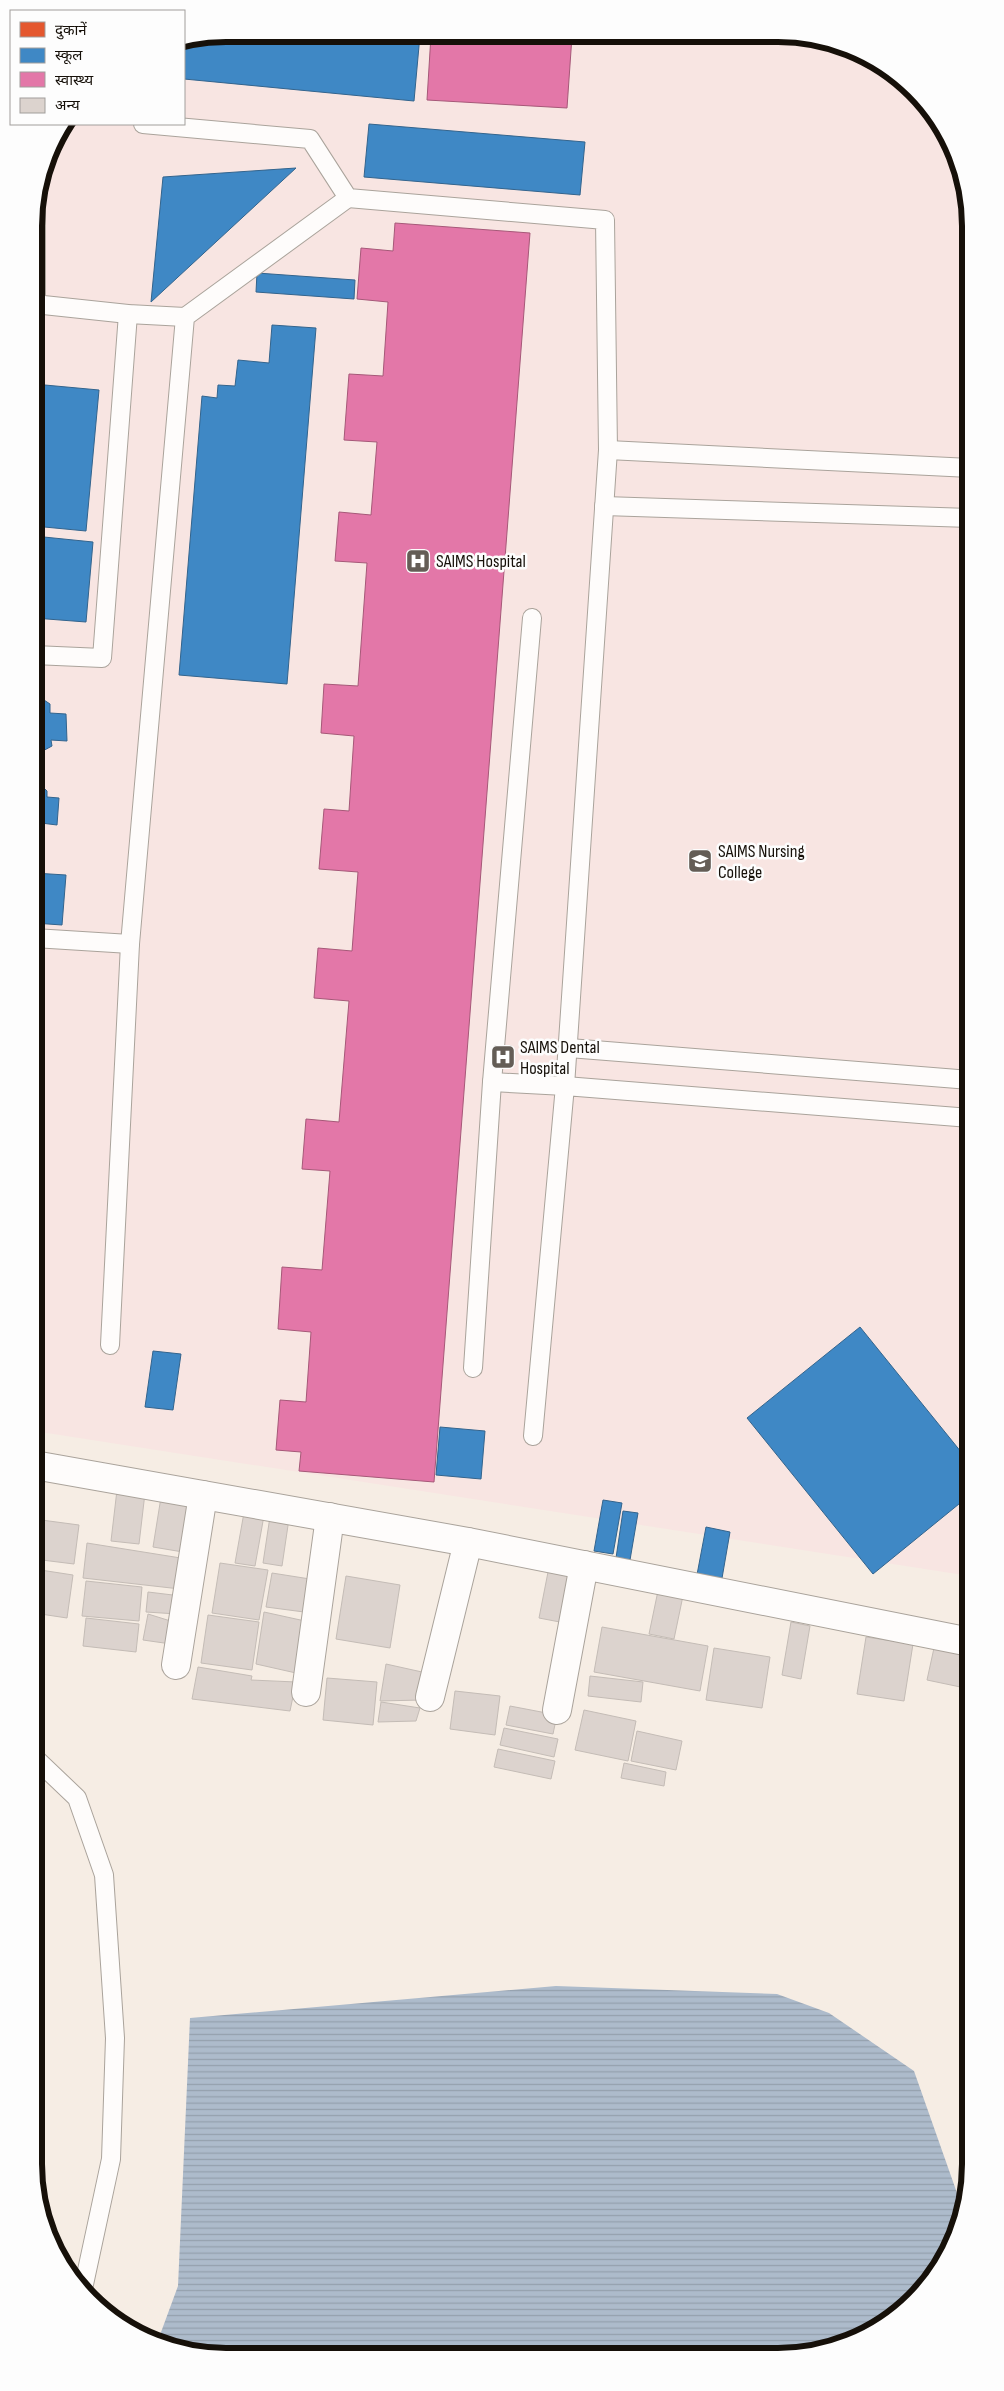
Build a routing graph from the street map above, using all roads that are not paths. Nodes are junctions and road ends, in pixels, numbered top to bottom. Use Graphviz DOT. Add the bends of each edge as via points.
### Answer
graph roads {
  1 [pos="154,125"];
  2 [pos="348,198"];
  3 [pos="42,305"];
  4 [pos="128,314"];
  5 [pos="185,317"];
  6 [pos="608,450"];
  7 [pos="962,468"];
  8 [pos="604,506"];
  9 [pos="962,518"];
  10 [pos="532,618"];
  11 [pos="42,655"];
  12 [pos="42,938"];
  13 [pos="130,944"];
  14 [pos="569,1048"];
  15 [pos="962,1079"];
  16 [pos="492,1082"];
  17 [pos="565,1086"];
  18 [pos="962,1117"];
  19 [pos="110,1345"];
  20 [pos="473,1368"];
  21 [pos="533,1436"];
  22 [pos="42,1466"];
  23 [pos="203,1495"];
  24 [pos="330,1517"];
  25 [pos="468,1542"];
  26 [pos="584,1565"];
  27 [pos="962,1640"];
  28 [pos="176,1665"];
  29 [pos="306,1692"];
  30 [pos="430,1697"];
  31 [pos="557,1710"];
  32 [pos="42,1765"];
  33 [pos="85,2282"];
  1 -- 2 [label="lane" via="310,139"];
  2 -- 5 [label="lane"];
  2 -- 6 [label="lane" via="605,220"];
  3 -- 4 [label="lane"];
  4 -- 5 [label="lane"];
  4 -- 11 [label="lane" via="102,658"];
  5 -- 13 [label="lane"];
  6 -- 7 [label="lane"];
  6 -- 8 [label="lane"];
  8 -- 9 [label="lane"];
  8 -- 14 [label="lane"];
  10 -- 16 [label="lane"];
  12 -- 13 [label="lane"];
  13 -- 19 [label="lane"];
  14 -- 15 [label="lane"];
  14 -- 17 [label="lane"];
  16 -- 17 [label="lane"];
  16 -- 20 [label="lane"];
  17 -- 18 [label="lane"];
  17 -- 21 [label="lane"];
  22 -- 23 [label="street"];
  23 -- 24 [label="street"];
  23 -- 28 [label="street"];
  24 -- 25 [label="street"];
  24 -- 29 [label="street"];
  25 -- 26 [label="street"];
  25 -- 30 [label="street"];
  26 -- 27 [label="street"];
  26 -- 31 [label="street"];
  32 -- 33 [label="lane" via="77,1798 104,1875 115,2038 111,2159"];
}
